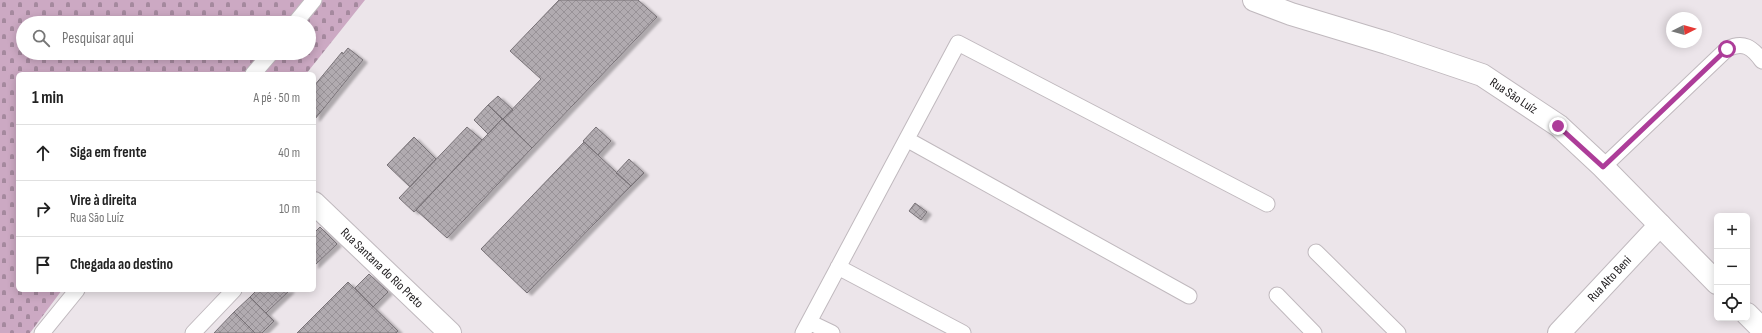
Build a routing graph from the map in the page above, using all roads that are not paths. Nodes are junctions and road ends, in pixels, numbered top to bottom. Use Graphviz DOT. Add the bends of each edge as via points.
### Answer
graph roads {
  1 [pos="314,0"];
  2 [pos="1254,0"];
  3 [pos="301,16"];
  4 [pos="265,60"];
  5 [pos="1762,61"];
  6 [pos="255,72"];
  7 [pos="908,140"];
  8 [pos="1603,167"];
  9 [pos="1267,204"];
  10 [pos="316,206"];
  11 [pos="1660,225"];
  12 [pos="1316,252"];
  13 [pos="838,268"];
  14 [pos="1714,280"];
  15 [pos="75,292"];
  16 [pos="232,292"];
  17 [pos="1277,295"];
  18 [pos="1189,296"];
  19 [pos="1750,317"];
  20 [pos="806,327"];
  21 [pos="1762,329"];
  22 [pos="42,333"];
  23 [pos="193,333"];
  24 [pos="450,333"];
  25 [pos="832,333"];
  26 [pos="963,333"];
  27 [pos="1314,333"];
  28 [pos="1398,333"];
  29 [pos="1558,333"];
  1 -- 3 [label="lane"];
  2 -- 8 [label="street, Rua São Luíz" via="1482,75 1558,126"];
  4 -- 6 [label="lane"];
  5 -- 8 [label="lane" via="1748,46 1737,44 1727,49"];
  7 -- 9 [label="lane" via="958,43"];
  7 -- 13 [label="lane"];
  7 -- 18 [label="lane"];
  8 -- 11 [label="street, Rua São Luíz"];
  10 -- 24 [label="street, Rua Santana do Rio Preto"];
  11 -- 14 [label="street, Rua São Luíz"];
  11 -- 29 [label="street, Rua Alto Beni"];
  12 -- 28 [label="lane"];
  13 -- 20 [label="lane"];
  13 -- 26 [label="lane"];
  15 -- 22 [label="lane"];
  16 -- 23 [label="lane"];
  17 -- 27 [label="lane"];
  19 -- 21 [label="street"];
  20 -- 25 [label="lane"];
}
